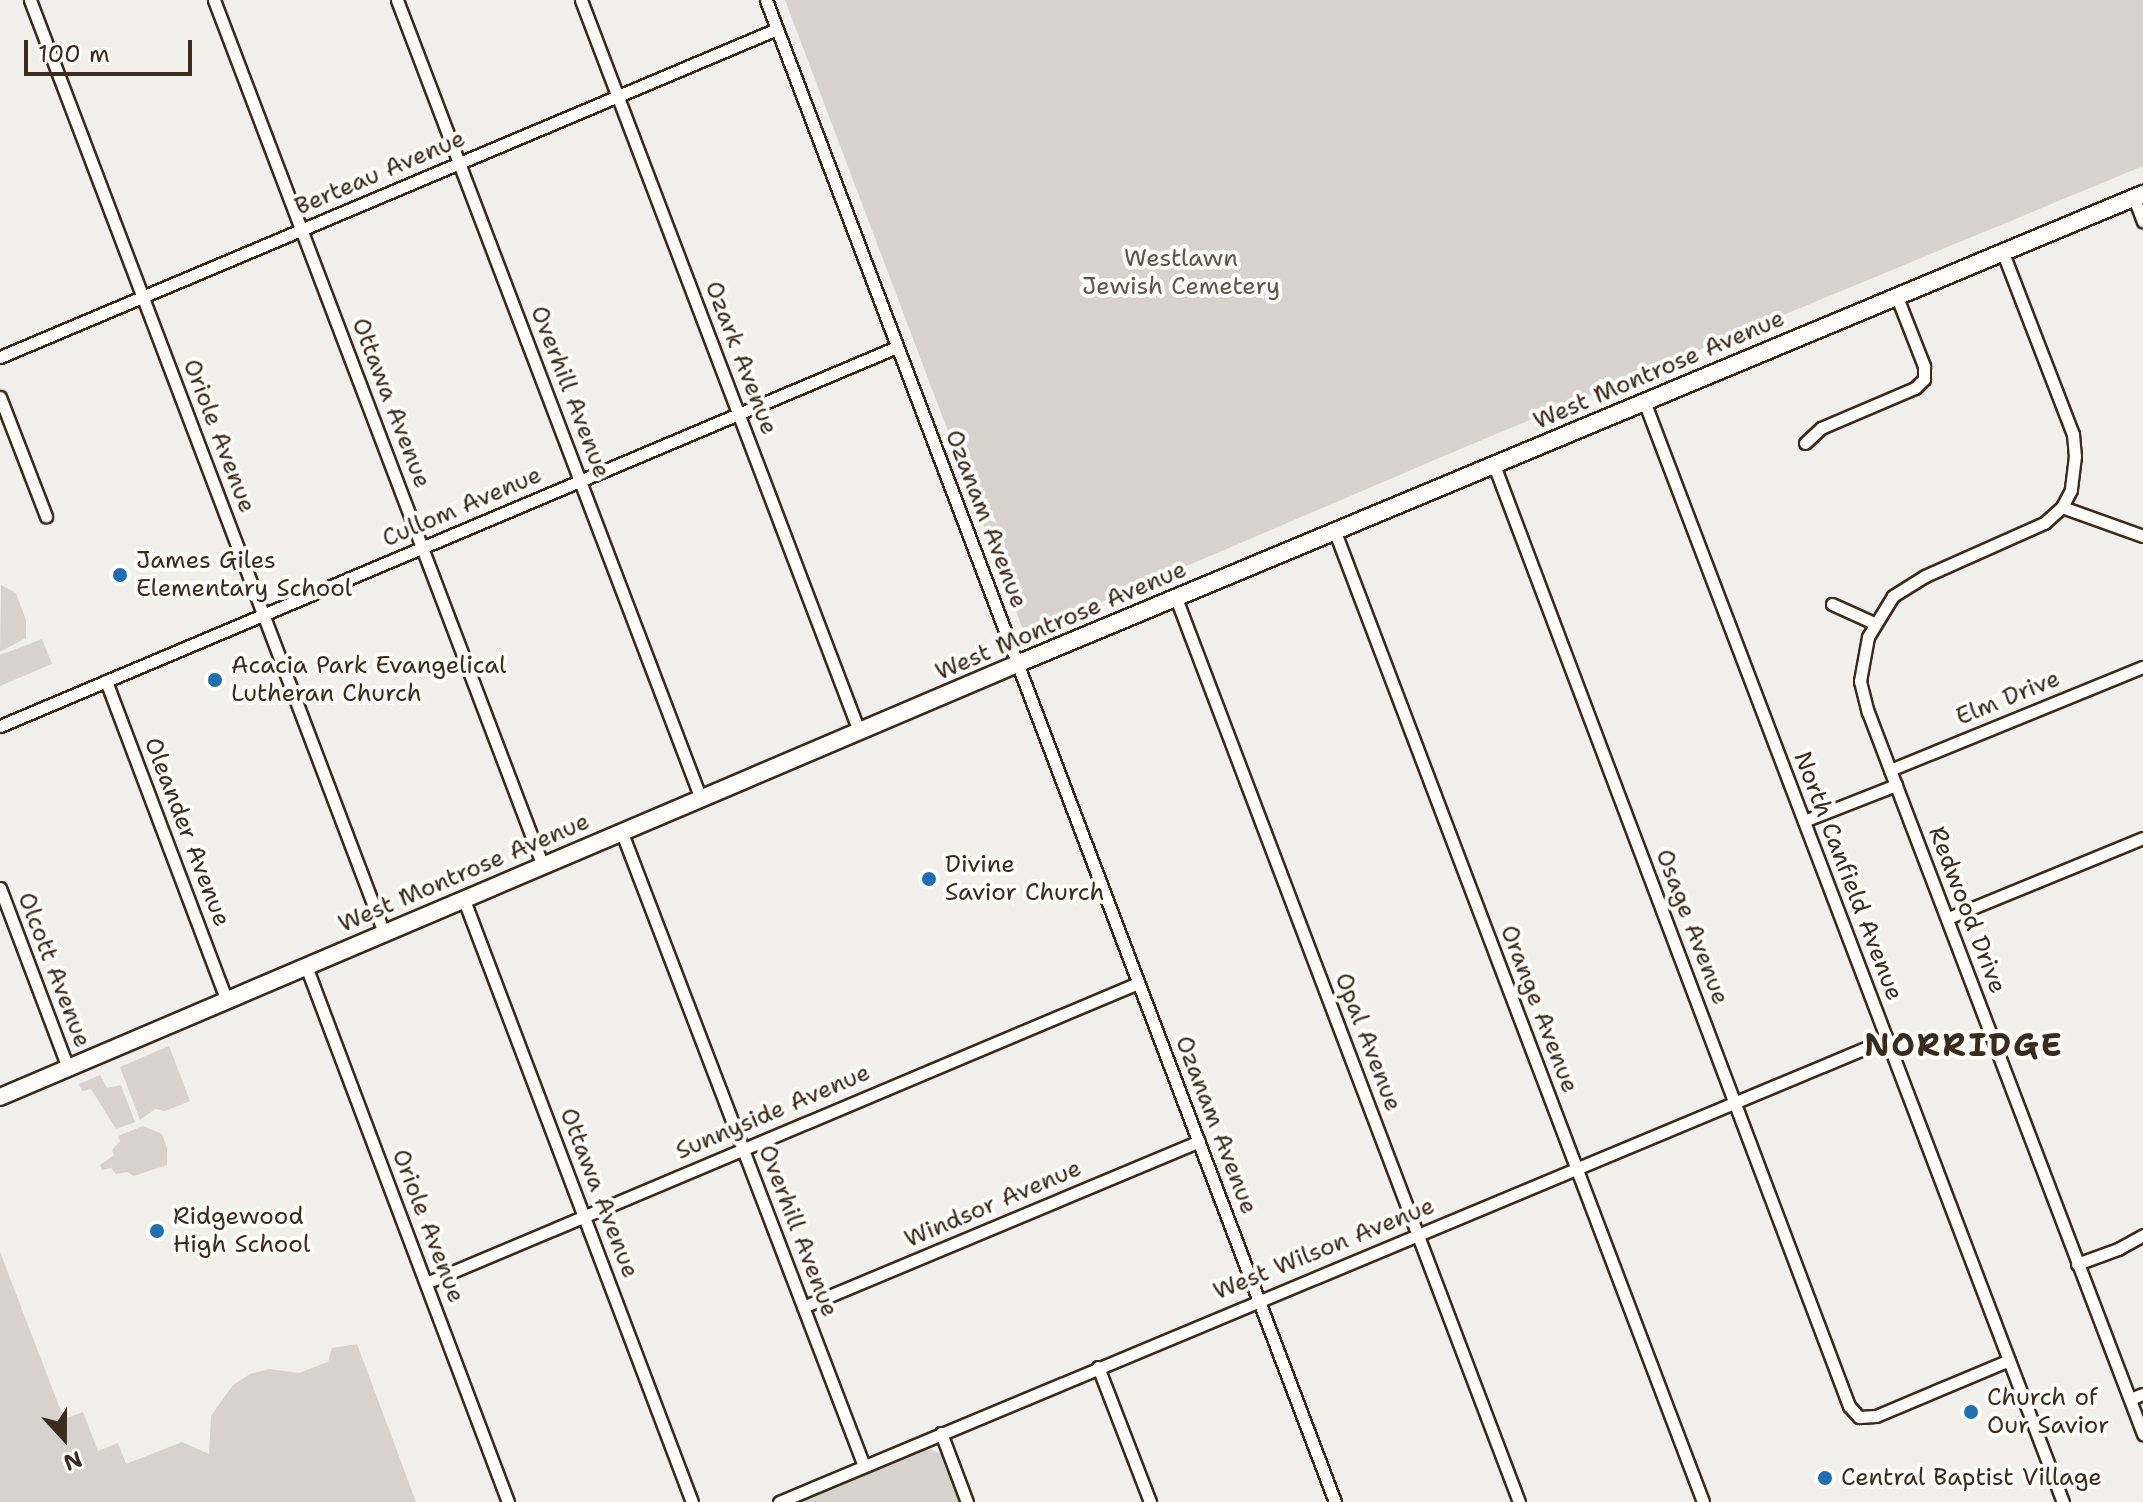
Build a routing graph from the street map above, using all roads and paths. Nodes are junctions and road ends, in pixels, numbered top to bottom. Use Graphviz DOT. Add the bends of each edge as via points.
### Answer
graph roads {
  1 [pos="30,0"];
  2 [pos="214,0"];
  3 [pos="397,0"];
  4 [pos="581,0"];
  5 [pos="766,0"];
  6 [pos="777,29"];
  7 [pos="618,96"];
  8 [pos="459,163"];
  9 [pos="2138,196"];
  10 [pos="2143,221"];
  11 [pos="302,230"];
  12 [pos="2003,253"];
  13 [pos="143,297"];
  14 [pos="1897,297"];
  15 [pos="897,347"];
  16 [pos="0,357"];
  17 [pos="0,397"];
  18 [pos="1644,401"];
  19 [pos="739,414"];
  20 [pos="1805,443"];
  21 [pos="1494,465"];
  22 [pos="580,481"];
  23 [pos="2062,507"];
  24 [pos="46,516"];
  25 [pos="1335,532"];
  26 [pos="2143,536"];
  27 [pos="422,548"];
  28 [pos="1176,598"];
  29 [pos="1832,604"];
  30 [pos="263,615"];
  31 [pos="1874,623"];
  32 [pos="1017,664"];
  33 [pos="2143,667"];
  34 [pos="106,681"];
  35 [pos="0,726"];
  36 [pos="859,731"];
  37 [pos="1890,770"];
  38 [pos="1896,785"];
  39 [pos="701,799"];
  40 [pos="1804,821"];
  41 [pos="622,833"];
  42 [pos="2143,838"];
  43 [pos="543,866"];
  44 [pos="0,888"];
  45 [pos="464,900"];
  46 [pos="1948,918"];
  47 [pos="384,933"];
  48 [pos="306,966"];
  49 [pos="1138,983"];
  50 [pos="226,999"];
  51 [pos="1887,1039"];
  52 [pos="68,1068"];
  53 [pos="0,1097"];
  54 [pos="1735,1103"];
  55 [pos="1199,1141"];
  56 [pos="742,1148"];
  57 [pos="1576,1169"];
  58 [pos="584,1216"];
  59 [pos="1418,1235"];
  60 [pos="2143,1235"];
  61 [pos="2077,1264"];
  62 [pos="426,1283"];
  63 [pos="1259,1301"];
  64 [pos="803,1307"];
  65 [pos="2009,1360"];
  66 [pos="1098,1367"];
  67 [pos="2143,1394"];
  68 [pos="2130,1399"];
  69 [pos="941,1433"];
  70 [pos="2143,1434"];
  71 [pos="864,1466"];
  72 [pos="508,1502"];
  73 [pos="692,1502"];
  74 [pos="779,1502"];
  75 [pos="967,1502"];
  76 [pos="1150,1502"];
  77 [pos="1335,1502"];
  78 [pos="1519,1502"];
  79 [pos="1703,1502"];
  80 [pos="2063,1502"];
  1 -- 13 [label="street, Oriole Avenue"];
  2 -- 11 [label="street, Ottawa Avenue"];
  3 -- 8 [label="street, Overhill Avenue"];
  4 -- 7 [label="street, Ozark Avenue"];
  5 -- 6 [label="street, Ozanam Avenue"];
  6 -- 7 [label="street, Berteau Avenue"];
  6 -- 15 [label="street, Ozanam Avenue"];
  7 -- 8 [label="street, Berteau Avenue"];
  7 -- 19 [label="street, Ozark Avenue"];
  8 -- 11 [label="street, Berteau Avenue"];
  8 -- 22 [label="street, Overhill Avenue"];
  9 -- 10 [label="street"];
  9 -- 12 [label="street, West Montrose Avenue"];
  11 -- 13 [label="street, Berteau Avenue"];
  11 -- 27 [label="street, Ottawa Avenue"];
  12 -- 14 [label="street, West Montrose Avenue"];
  12 -- 23 [label="street" via="2073,434 2074,474"];
  13 -- 16 [label="street, Berteau Avenue"];
  13 -- 30 [label="street, Oriole Avenue"];
  14 -- 18 [label="street, West Montrose Avenue"];
  14 -- 20 [label="street" via="1924,366 1924,379 1915,388 1821,428"];
  15 -- 19 [label="street, Cullom Avenue"];
  15 -- 32 [label="street, Ozanam Avenue"];
  17 -- 24 [label="street"];
  18 -- 21 [label="street, West Montrose Avenue"];
  18 -- 40 [label="street, North Canfield Avenue"];
  19 -- 22 [label="street, Cullom Avenue"];
  19 -- 36 [label="street, Ozark Avenue"];
  21 -- 25 [label="street, West Montrose Avenue"];
  21 -- 54 [label="street, Osage Avenue"];
  22 -- 27 [label="street, Cullom Avenue"];
  22 -- 39 [label="street, Overhill Avenue"];
  23 -- 26 [label="street"];
  23 -- 31 [label="street, Redwood Drive" via="2035,529 1908,585"];
  25 -- 28 [label="street, West Montrose Avenue"];
  25 -- 57 [label="street, Orange Avenue"];
  27 -- 30 [label="street, Cullom Avenue"];
  27 -- 43 [label="street, Ottawa Avenue"];
  28 -- 32 [label="street, West Montrose Avenue"];
  28 -- 59 [label="street, Opal Avenue"];
  29 -- 31 [label="street"];
  30 -- 34 [label="street, Cullom Avenue"];
  30 -- 47 [label="street, Oriole Avenue"];
  31 -- 37 [label="street, Redwood Drive" via="1860,681"];
  32 -- 36 [label="street, West Montrose Avenue"];
  32 -- 49 [label="street, Ozanam Avenue"];
  33 -- 37 [label="street, Elm Drive"];
  34 -- 35 [label="street, Cullom Avenue"];
  34 -- 50 [label="street, Oleander Avenue"];
  36 -- 39 [label="street, West Montrose Avenue"];
  37 -- 38 [label="street, Redwood Drive"];
  38 -- 40 [label="street"];
  38 -- 46 [label="street, Redwood Drive"];
  39 -- 41 [label="street, West Montrose Avenue"];
  40 -- 51 [label="street, North Canfield Avenue"];
  41 -- 43 [label="street, West Montrose Avenue"];
  41 -- 56 [label="street, Overhill Avenue"];
  42 -- 46 [label="street"];
  43 -- 45 [label="street, West Montrose Avenue"];
  44 -- 52 [label="street, Olcott Avenue"];
  45 -- 47 [label="street, West Montrose Avenue"];
  45 -- 58 [label="street, Ottawa Avenue"];
  46 -- 61 [label="street, Redwood Drive"];
  47 -- 48 [label="street, West Montrose Avenue"];
  48 -- 50 [label="street, West Montrose Avenue"];
  48 -- 62 [label="street, Oriole Avenue"];
  49 -- 55 [label="street, Ozanam Avenue"];
  49 -- 56 [label="street, Sunnyside Avenue"];
  50 -- 52 [label="street, West Montrose Avenue"];
  51 -- 54 [label="street, West Wilson Avenue"];
  51 -- 65 [label="street, North Canfield Avenue"];
  52 -- 53 [label="street, West Montrose Avenue"];
  54 -- 57 [label="street, West Wilson Avenue"];
  54 -- 65 [label="street, Osage Avenue" via="1849,1406 1859,1417 1876,1416"];
  55 -- 63 [label="street, Ozanam Avenue"];
  55 -- 64 [label="street, Windsor Avenue"];
  56 -- 58 [label="street, Sunnyside Avenue"];
  56 -- 64 [label="street, Overhill Avenue"];
  57 -- 59 [label="street, West Wilson Avenue"];
  57 -- 79 [label="street, Orange Avenue"];
  58 -- 62 [label="street, Sunnyside Avenue"];
  58 -- 73 [label="street, Ottawa Avenue"];
  59 -- 63 [label="street, West Wilson Avenue"];
  59 -- 78 [label="street, Opal Avenue"];
  60 -- 61 [label="street"];
  61 -- 68 [label="street, Redwood Drive"];
  62 -- 72 [label="street, Oriole Avenue"];
  63 -- 66 [label="street, West Wilson Avenue"];
  63 -- 77 [label="street, Ozanam Avenue"];
  64 -- 71 [label="street, Overhill Avenue"];
  65 -- 80 [label="street, North Canfield Avenue"];
  66 -- 69 [label="street, West Wilson Avenue"];
  66 -- 76 [label="street"];
  67 -- 68 [label="street"];
  68 -- 70 [label="street, Redwood Drive"];
  69 -- 71 [label="street, West Wilson Avenue"];
  69 -- 75 [label="street"];
  71 -- 74 [label="street, West Wilson Avenue"];
}
